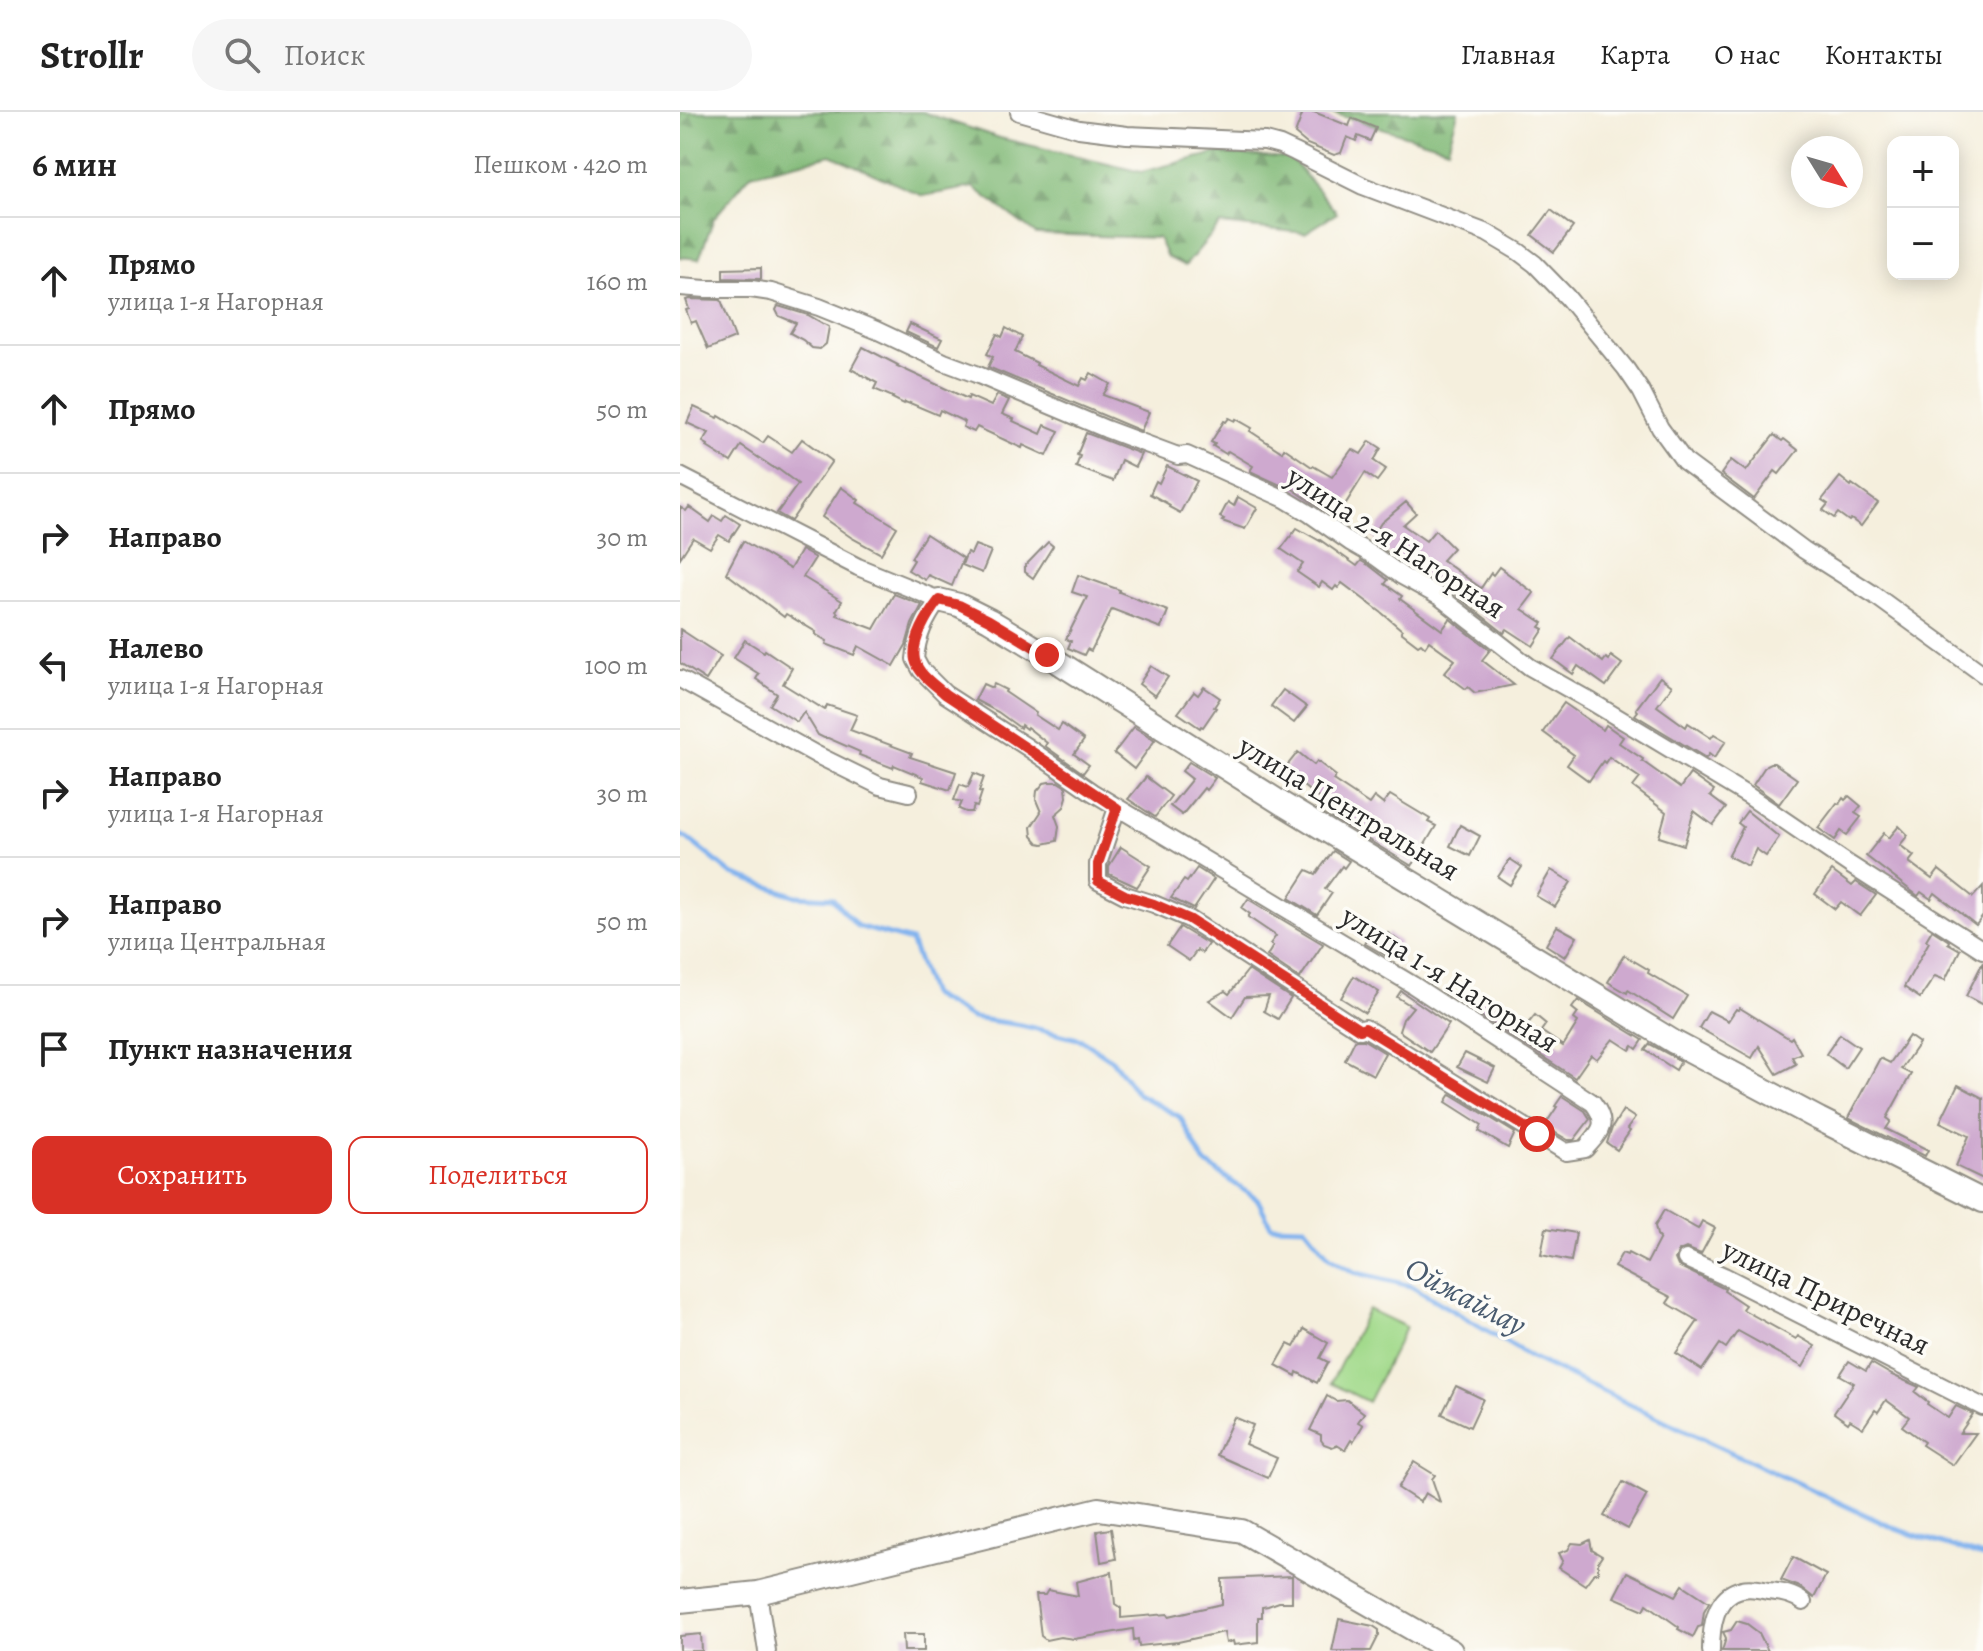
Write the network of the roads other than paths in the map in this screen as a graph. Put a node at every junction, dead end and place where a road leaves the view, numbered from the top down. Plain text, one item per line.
1 (1019, 112) edge
2 (680, 287) edge
3 (680, 476) edge
4 (939, 600) junction
5 (1983, 674) edge
6 (680, 679) edge
7 (909, 793) dead end
8 (1117, 808) junction
9 (1983, 950) edge
10 (1983, 1201) edge
11 (1686, 1259) dead end
12 (1983, 1407) edge
13 (758, 1593) junction
14 (680, 1601) edge
15 (1803, 1602) dead end
16 (1438, 1647) edge
17 (767, 1651) edge
18 (1711, 1651) edge

1 - 5 street
2 - 9 street, улица 2-я Нагорная
3 - 4 street, улица Центральная
4 - 8 street, улица 1-я Нагорная
4 - 10 street, улица Центральная
6 - 7 street
8 - 8 street, улица 1-я Нагорная
11 - 12 street, улица Приречная
13 - 14 street
13 - 16 street
13 - 17 street
15 - 18 street

